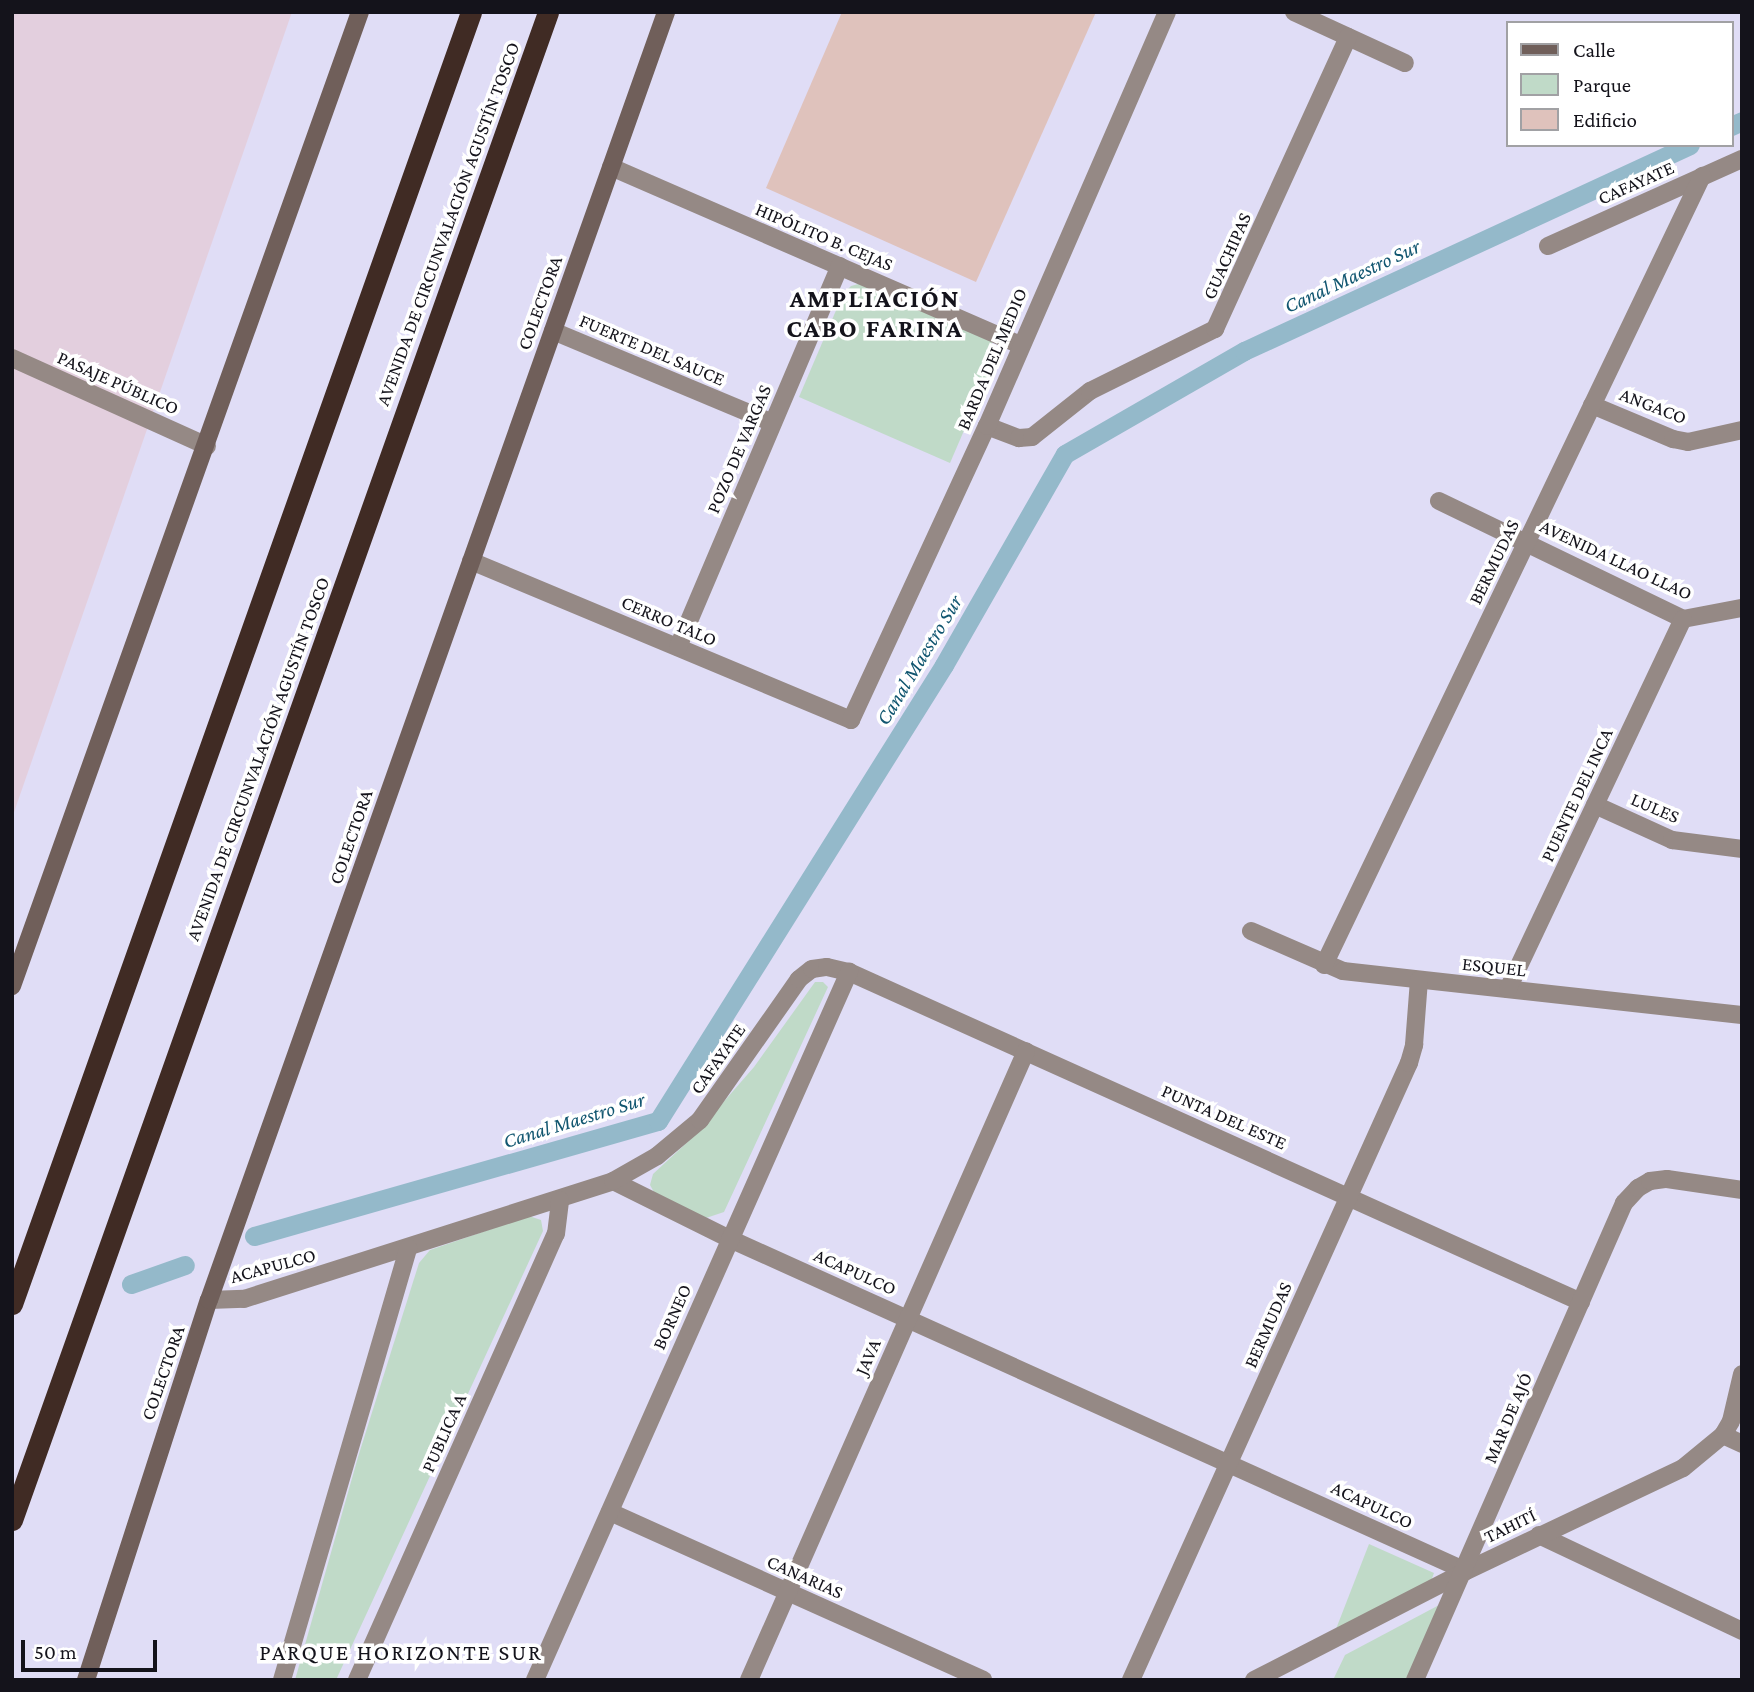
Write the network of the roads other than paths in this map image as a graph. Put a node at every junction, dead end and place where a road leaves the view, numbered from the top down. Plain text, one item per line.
1 (360, 12) edge
2 (471, 12) edge
3 (548, 12) edge
4 (666, 12) edge
5 (1167, 12) edge
6 (1306, 15) edge
7 (1348, 37) junction
8 (1405, 63) dead end
9 (1742, 159) edge
10 (611, 167) junction
11 (1702, 176) junction
12 (1548, 246) dead end
13 (840, 266) junction
14 (553, 331) junction
15 (1021, 345) junction
16 (12, 358) edge
17 (1592, 405) junction
18 (773, 423) junction
19 (987, 426) junction
20 (1742, 430) edge
21 (207, 446) junction
22 (1438, 501) dead end
23 (1527, 541) junction
24 (471, 561) junction
25 (1742, 608) edge
26 (1683, 619) junction
27 (678, 647) junction
28 (851, 720) joint
29 (1595, 805) junction
30 (1742, 849) edge
31 (1251, 932) dead end
32 (1324, 965) junction
33 (849, 972) junction
34 (1419, 980) junction
35 (12, 986) edge
36 (1508, 989) junction
37 (1742, 1014) edge
38 (1026, 1051) junction
39 (613, 1181) junction
40 (1742, 1190) edge
41 (1349, 1197) junction
42 (560, 1200) junction
43 (730, 1239) junction
44 (408, 1248) junction
45 (209, 1300) junction
46 (1581, 1302) junction
47 (12, 1304) edge
48 (908, 1319) junction
49 (1742, 1374) edge
50 (1723, 1436) junction
51 (1742, 1444) edge
52 (34, 1460) junction
53 (1229, 1463) junction
54 (610, 1512) junction
55 (12, 1520) edge
56 (1539, 1535) junction
57 (12, 1537) edge
58 (1466, 1571) junction
59 (788, 1592) junction
60 (1742, 1631) edge
61 (86, 1680) edge
62 (282, 1680) edge
63 (357, 1680) edge
64 (535, 1680) edge
65 (749, 1680) edge
66 (983, 1680) edge
67 (1131, 1680) edge
68 (1254, 1680) edge
69 (1415, 1680) edge

1 - 21 street
2 - 47 highway
3 - 52 highway, AVENIDA DE CIRCUNVALACIÓN AGUSTÍN TOSCO
4 - 10 street, COLECTORA
5 - 15 street, BARDA DEL MEDIO
6 - 7 street
7 - 8 street
7 - 19 street, GUACHIPAS
9 - 11 street, CAFAYATE
10 - 13 street, HIPÓLITO B. CEJAS
10 - 14 street, COLECTORA
11 - 12 street, CAFAYATE
11 - 17 street, BERMUDAS
13 - 15 street, HIPÓLITO B. CEJAS
13 - 18 street, POZO DE VARGAS
14 - 18 street, FUERTE DEL SAUCE
14 - 24 street, COLECTORA
15 - 19 street, BARDA DEL MEDIO
16 - 21 street, PASAJE PÚBLICO
17 - 20 street, ANGACO
17 - 23 street, BERMUDAS
18 - 27 street, POZO DE VARGAS
19 - 28 street, BARDA DEL MEDIO
21 - 35 street
22 - 23 street, AVENIDA LLAO LLAO
23 - 26 street, AVENIDA LLAO LLAO
23 - 32 street, BERMUDAS
24 - 27 street, CERRO TALO
24 - 45 street, COLECTORA
25 - 26 street, AVENIDA LLAO LLAO
26 - 29 street, PUENTE DEL INCA
27 - 28 street, CERRO TALO
29 - 30 street, LULES
29 - 36 street, PUENTE DEL INCA
31 - 32 street, ESQUEL
32 - 34 street, ESQUEL
33 - 38 street, PUNTA DEL ESTE
33 - 39 street, CAFAYATE
33 - 43 street, BORNEO
34 - 36 street, ESQUEL
34 - 41 street, BERMUDAS
36 - 37 street, ESQUEL
38 - 41 street, PUNTA DEL ESTE
38 - 48 street, JAVA
39 - 42 street, ACAPULCO
39 - 43 street, ACAPULCO
40 - 46 street, MAR DE AJÓ
41 - 46 street, PUNTA DEL ESTE
41 - 53 street, BERMUDAS
42 - 44 street, ACAPULCO
42 - 63 street, PUBLICA A
43 - 48 street, ACAPULCO
43 - 54 street, BORNEO
44 - 45 street, ACAPULCO
44 - 62 street
45 - 61 street, COLECTORA
46 - 58 street, MAR DE AJÓ
48 - 53 street, ACAPULCO
48 - 59 street, JAVA
49 - 50 street
50 - 51 street
50 - 56 street, TAHITÍ
52 - 55 highway, AVENIDA DE CIRCUNVALACIÓN AGUSTÍN TOSCO
52 - 57 highway
53 - 58 street, ACAPULCO
53 - 67 street, BERMUDAS
54 - 59 street, CANARIAS
54 - 64 street, BORNEO
56 - 58 street, TAHITÍ
56 - 60 street
58 - 68 street, TAHITÍ
58 - 69 street, MAR DE AJÓ
59 - 65 street, JAVA
59 - 66 street, CANARIAS

